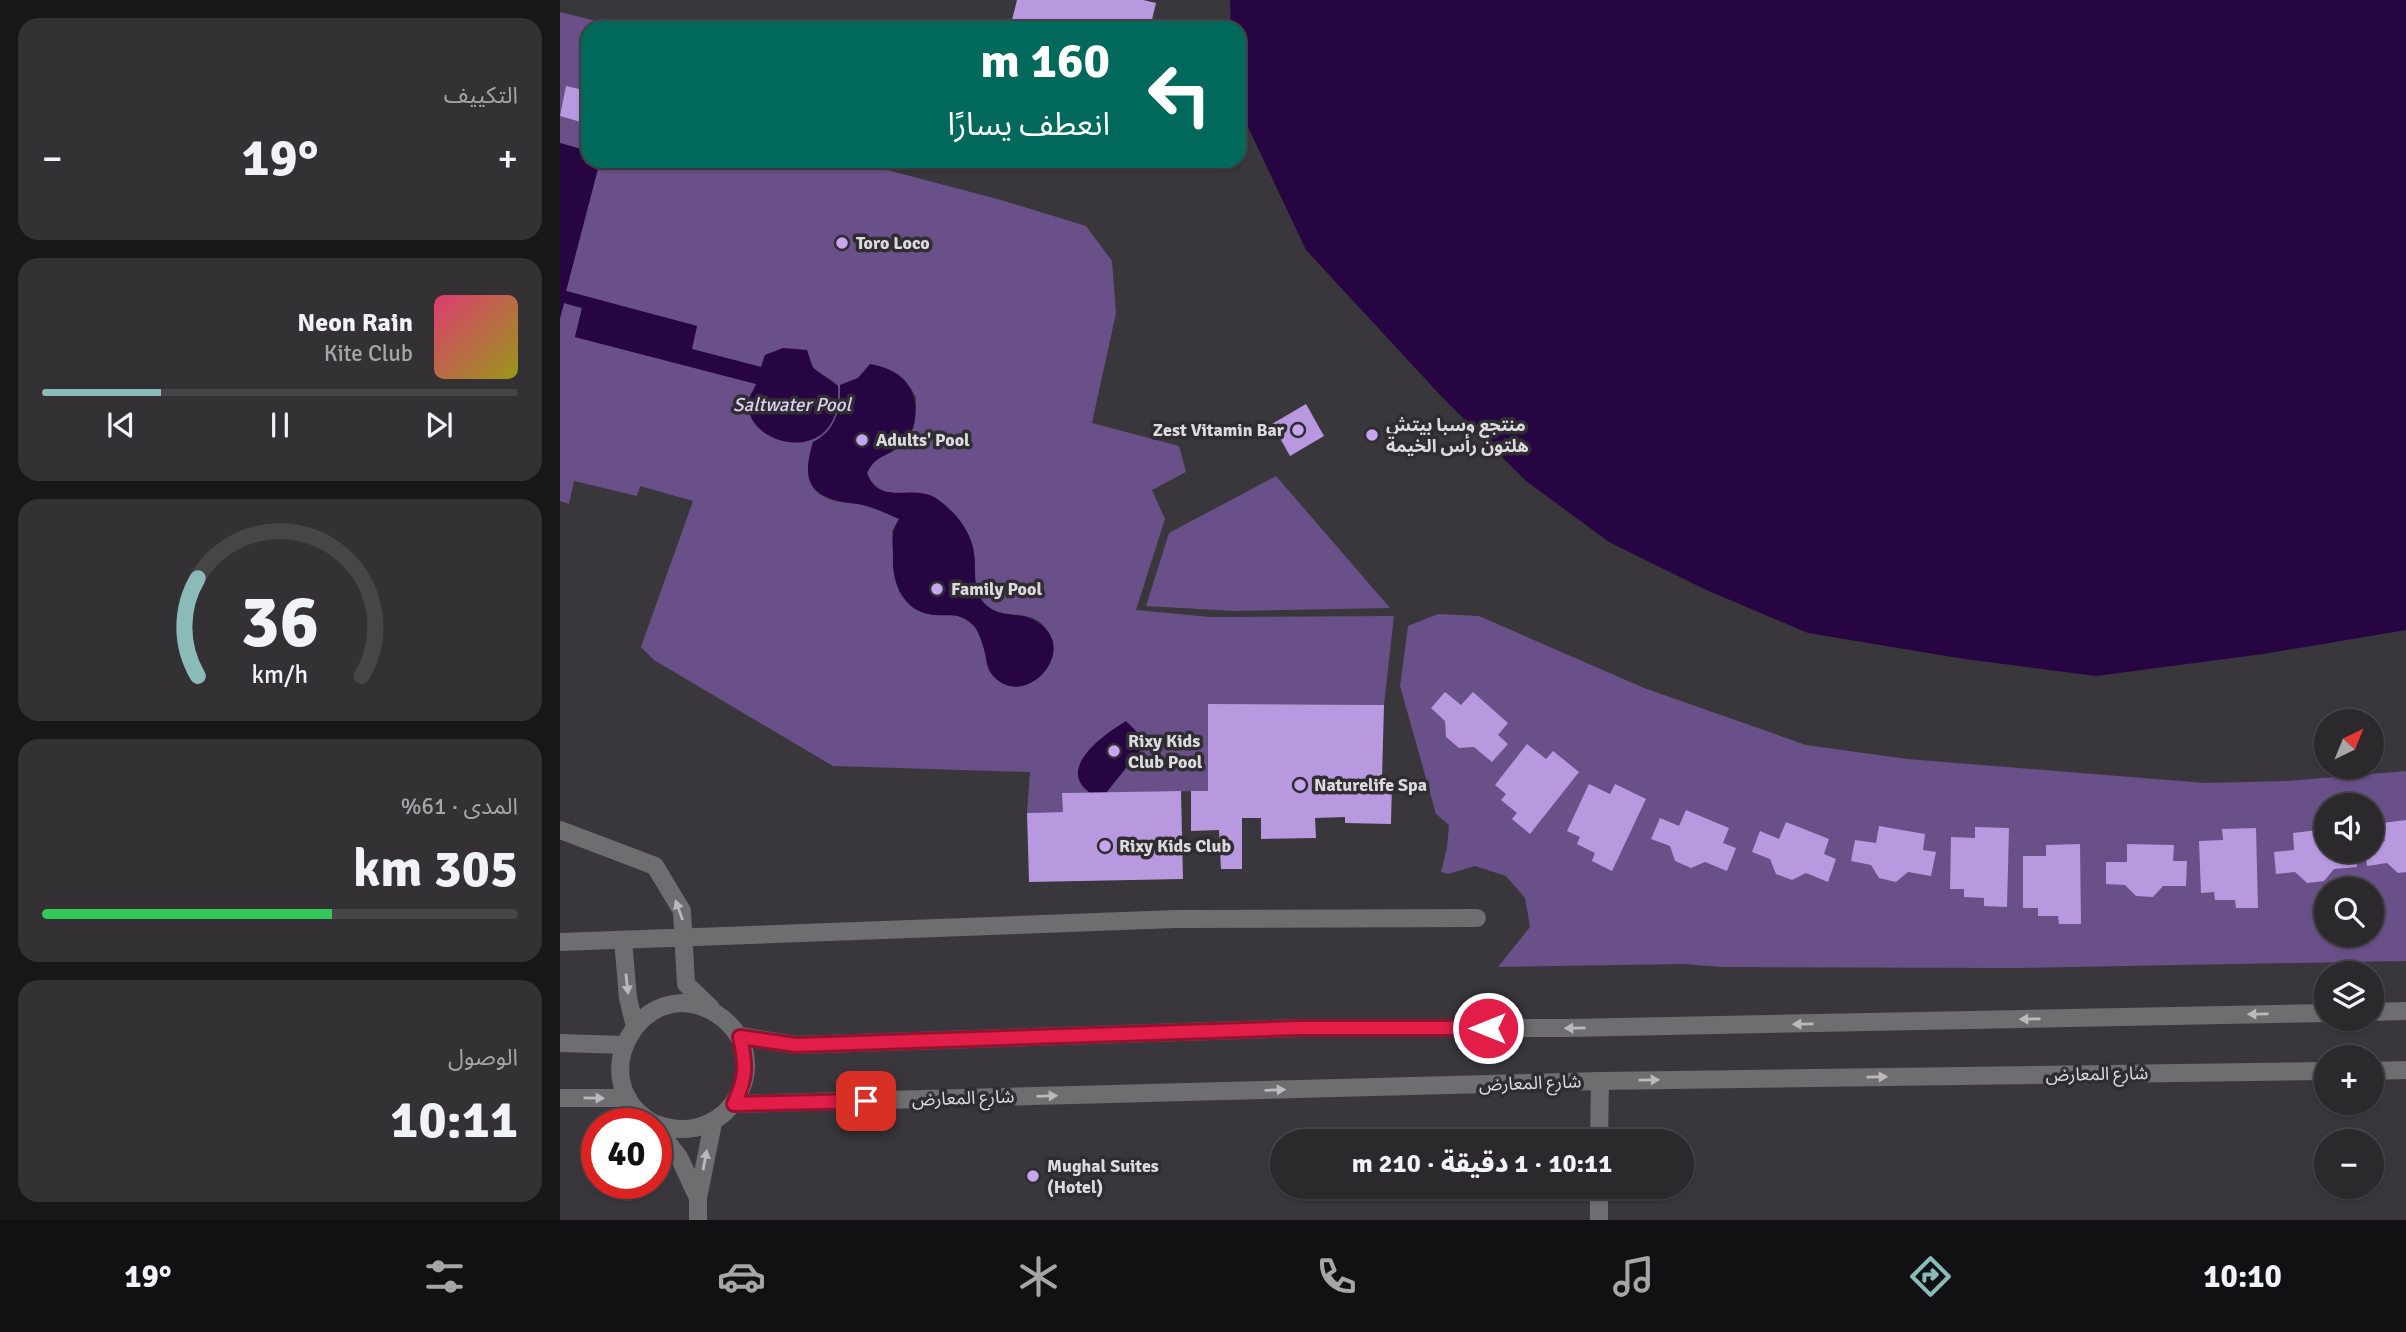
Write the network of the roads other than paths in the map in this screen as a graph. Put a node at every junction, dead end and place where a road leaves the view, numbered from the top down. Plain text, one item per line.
1 (560, 830) edge
2 (1477, 918) dead end
3 (684, 938) junction
4 (623, 940) junction
5 (560, 942) edge
6 (2406, 1011) edge
7 (2384, 1012) edge
8 (716, 1013) junction
9 (2314, 1013) edge
10 (635, 1027) junction
11 (740, 1037) junction
12 (560, 1043) edge
13 (625, 1045) junction
14 (2406, 1070) edge
15 (2314, 1071) edge
16 (2384, 1071) edge
17 (1600, 1081) junction
18 (560, 1098) edge
19 (628, 1098) junction
20 (734, 1104) junction
21 (636, 1108) edge
22 (713, 1123) junction
23 (672, 1129) edge
24 (1599, 1129) edge
25 (672, 1147) edge
26 (698, 1198) junction
27 (1599, 1199) edge
28 (698, 1220) edge
29 (1599, 1220) edge

3 -> 1 street
2 - 3 street
3 - 4 street
3 - 8 street
4 - 5 street
4 -> 10 street
6 - 7 street
8 - 10 street
8 - 11 street
9 -> 11 street
10 - 13 street
11 - 20 street
12 - 13 street
13 - 19 street
14 - 16 street
17 -> 15 street, شارع المعارض
20 -> 17 street, شارع المعارض
17 - 24 street
18 -> 19 street
19 - 21 street
20 - 22 street
22 - 23 street
26 -> 22 street
25 - 26 street
26 - 28 street
27 - 29 street

